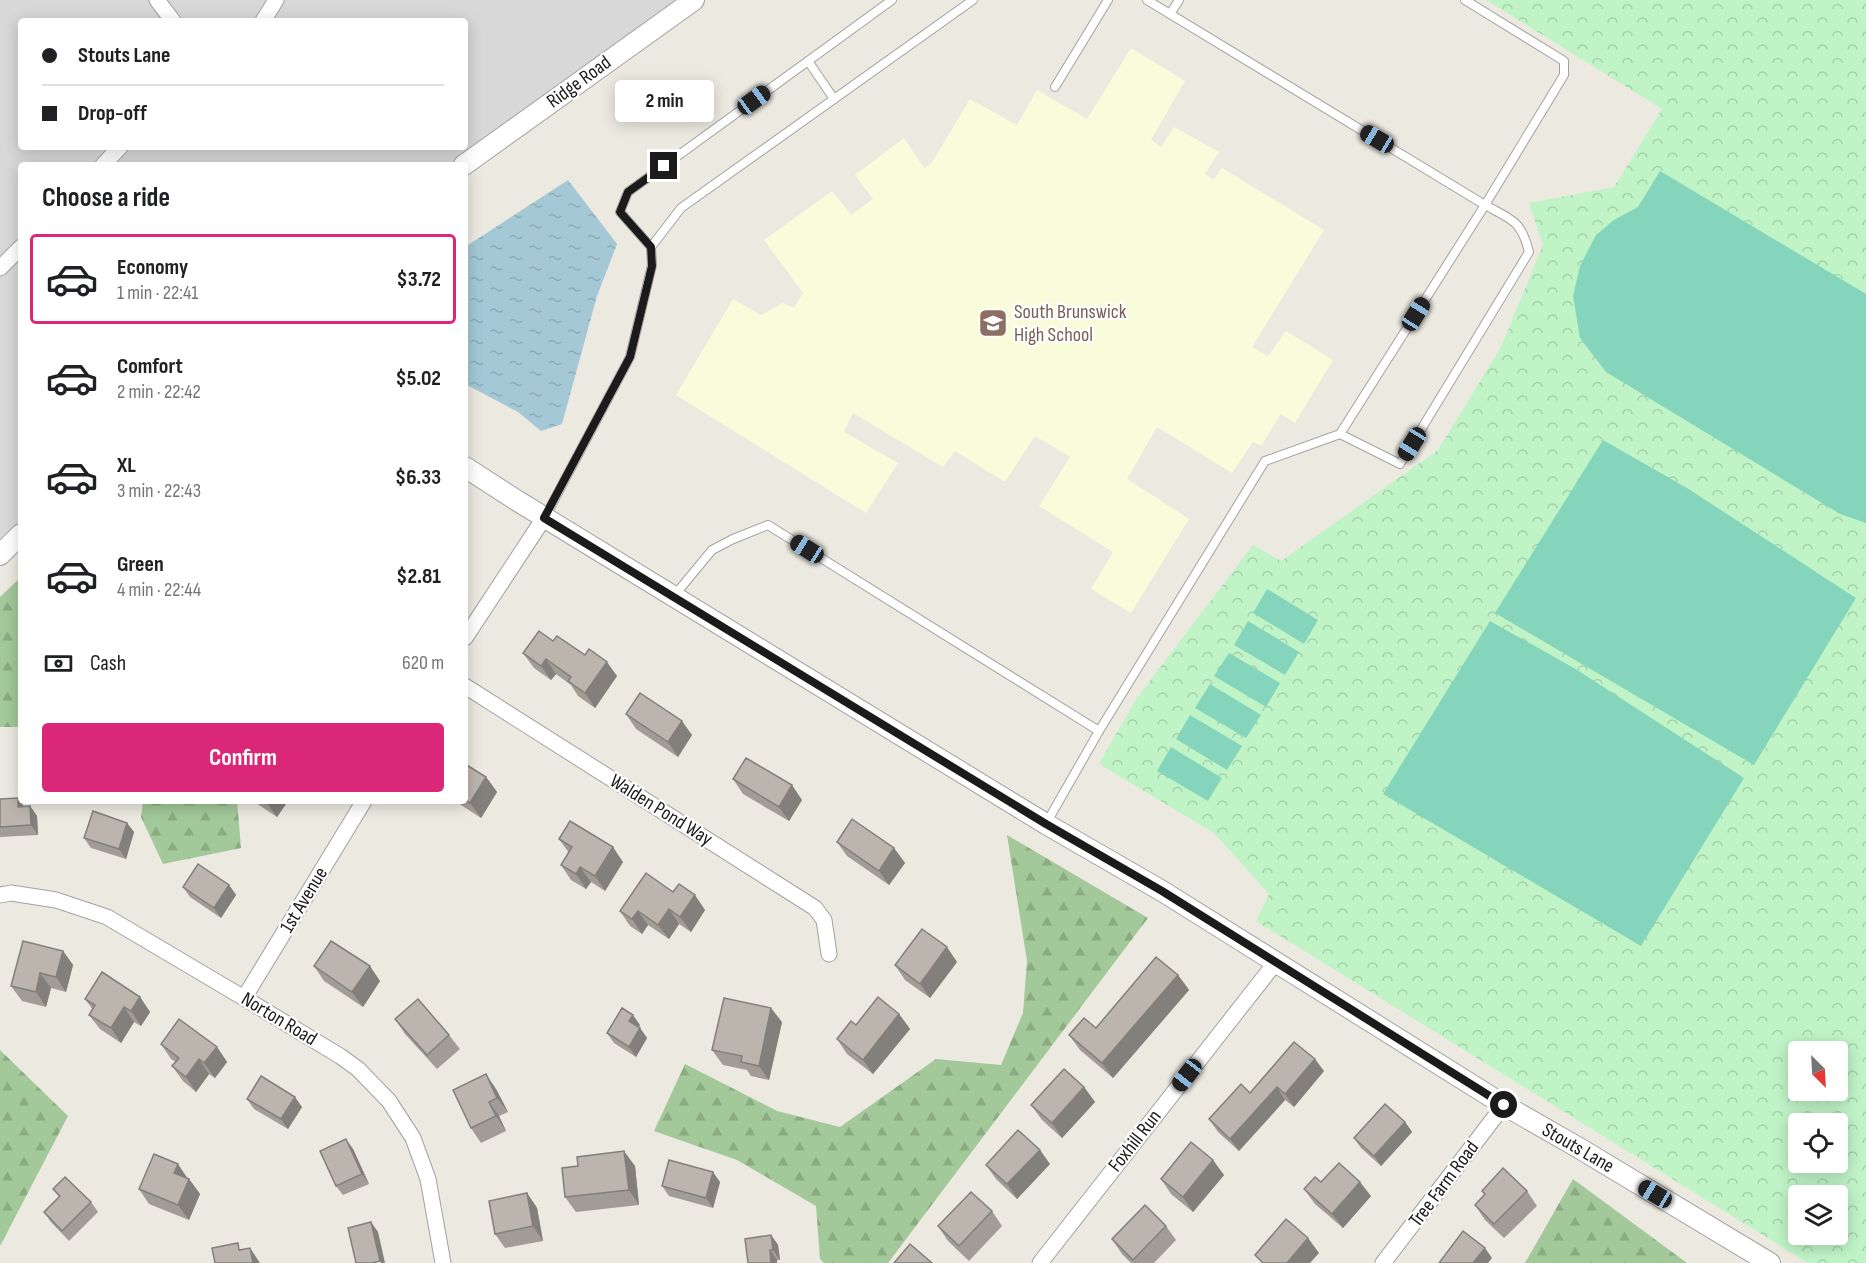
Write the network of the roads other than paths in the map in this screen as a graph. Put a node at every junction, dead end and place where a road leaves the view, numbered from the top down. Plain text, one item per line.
1 (157, 0) edge
2 (276, 0) edge
3 (694, 0) edge
4 (892, 0) edge
5 (973, 0) edge
6 (1108, 0) edge
7 (1147, 0) edge
8 (1179, 0) edge
9 (1465, 0) edge
10 (1170, 14) junction
11 (171, 18) edge
12 (265, 18) edge
13 (808, 61) junction
14 (1055, 87) dead end
15 (834, 99) junction
16 (117, 150) edge
17 (106, 162) edge
18 (468, 162) edge
19 (1485, 205) junction
20 (651, 247) junction
21 (18, 250) edge
22 (0, 268) edge
23 (1340, 434) junction
24 (468, 469) edge
25 (544, 518) junction
26 (18, 537) edge
27 (0, 555) edge
28 (674, 597) junction
29 (468, 633) edge
30 (468, 688) edge
31 (1099, 731) junction
32 (362, 804) edge
33 (1046, 824) junction
34 (0, 895) edge
35 (829, 954) dead end
36 (1275, 962) junction
37 (244, 998) junction
38 (1504, 1105) junction
39 (443, 1263) edge
40 (1040, 1263) edge
41 (1383, 1263) edge
42 (1770, 1263) edge

1 - 11 street
2 - 12 street
3 - 18 street, Ridge Road
4 - 13 lane
5 - 15 lane
6 - 14 lane
7 - 10 lane
8 - 10 lane
9 - 19 lane
10 - 19 lane
13 - 15 lane
13 - 20 lane
15 - 20 lane
16 - 17 street
19 - 23 lane
19 - 23 lane
20 - 25 lane
21 - 22 street
23 - 31 lane
24 - 25 street, Stouts Lane
25 - 28 street, Stouts Lane
25 - 29 street
26 - 27 street
28 - 31 lane
28 - 33 street, Stouts Lane
30 - 35 street, Walden Pond Way
31 - 33 lane
32 - 37 street, 1st Avenue
33 - 36 street, Stouts Lane
34 - 37 street, Norton Road
36 - 38 street, Stouts Lane
36 - 40 street, Foxhill Run
37 - 39 street, Norton Road
38 - 41 street, Tree Farm Road
38 - 42 street, Stouts Lane

